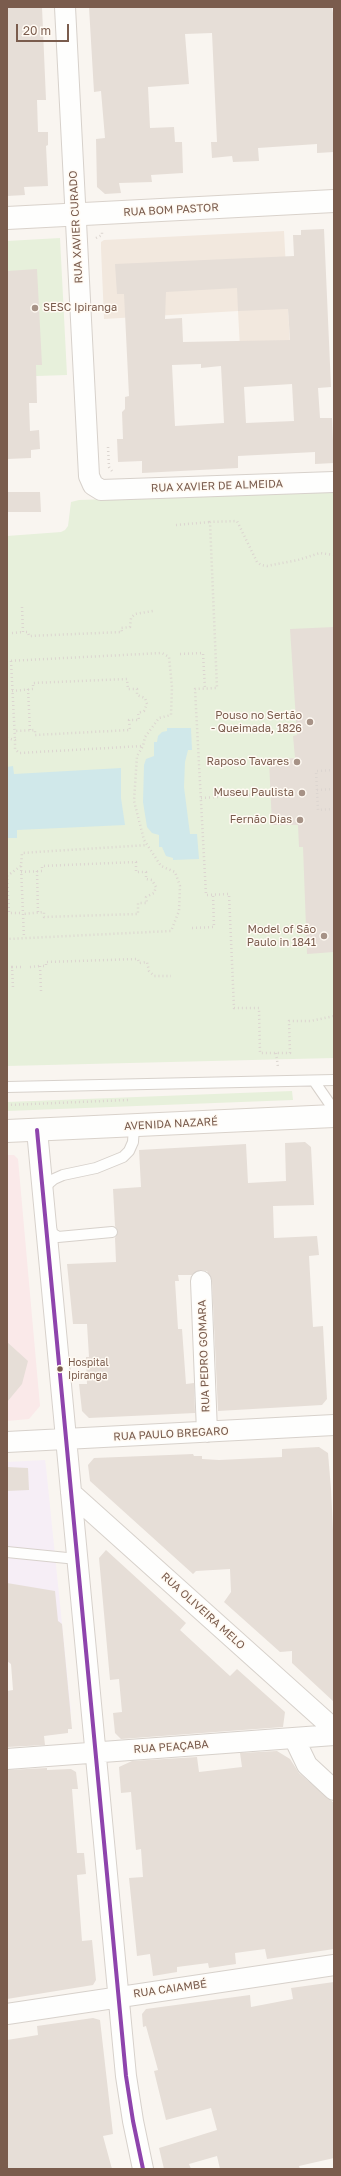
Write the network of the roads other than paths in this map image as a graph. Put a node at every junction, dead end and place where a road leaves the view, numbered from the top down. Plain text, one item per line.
1 (65, 7) edge
2 (334, 201) edge
3 (76, 215) junction
4 (7, 218) edge
5 (334, 482) edge
6 (101, 490) joint
7 (334, 1080) edge
8 (314, 1081) junction
9 (7, 1087) edge
10 (334, 1110) edge
11 (334, 1116) edge
12 (134, 1126) junction
13 (37, 1130) junction
14 (7, 1131) edge
15 (112, 1232) dead end
16 (201, 1281) dead end
17 (334, 1425) edge
18 (207, 1432) junction
19 (66, 1439) junction
20 (7, 1442) edge
21 (71, 1493) junction
22 (7, 1552) edge
23 (78, 1558) junction
24 (334, 1729) edge
25 (334, 1735) edge
26 (294, 1738) junction
27 (96, 1753) junction
28 (7, 1759) edge
29 (334, 1790) edge
30 (334, 1965) edge
31 (119, 1996) junction
32 (7, 2014) edge
33 (143, 2169) edge

1 - 3 street, RUA XAVIER CURADO
2 - 3 main road, RUA BOM PASTOR
3 - 4 main road, RUA BOM PASTOR
3 - 6 street, RUA XAVIER CURADO
5 - 6 street, RUA XAVIER DE ALMEIDA
7 - 8 lane
8 - 9 lane
8 - 10 lane
11 - 12 main road, AVENIDA NAZARÉ
12 - 13 main road, AVENIDA NAZARÉ
12 - 15 lane
13 - 14 main road, AVENIDA NAZARÉ
13 - 19 street
16 - 18 street, RUA PEDRO GOMARA
17 - 18 street, RUA PAULO BREGARO
18 - 19 street, RUA PAULO BREGARO
19 - 20 street, RUA PAULO BREGARO
19 - 21 street
21 - 23 street
21 - 24 street, RUA OLIVEIRA MELO
22 - 23 lane
23 - 27 street
25 - 26 street, RUA PEAÇABA
26 - 27 street, RUA PEAÇABA
26 - 29 street
27 - 28 street, RUA PEAÇABA
27 - 31 street
30 - 31 street, RUA CAIAMBÉ
31 - 32 street, RUA CAIAMBÉ
31 - 33 street

